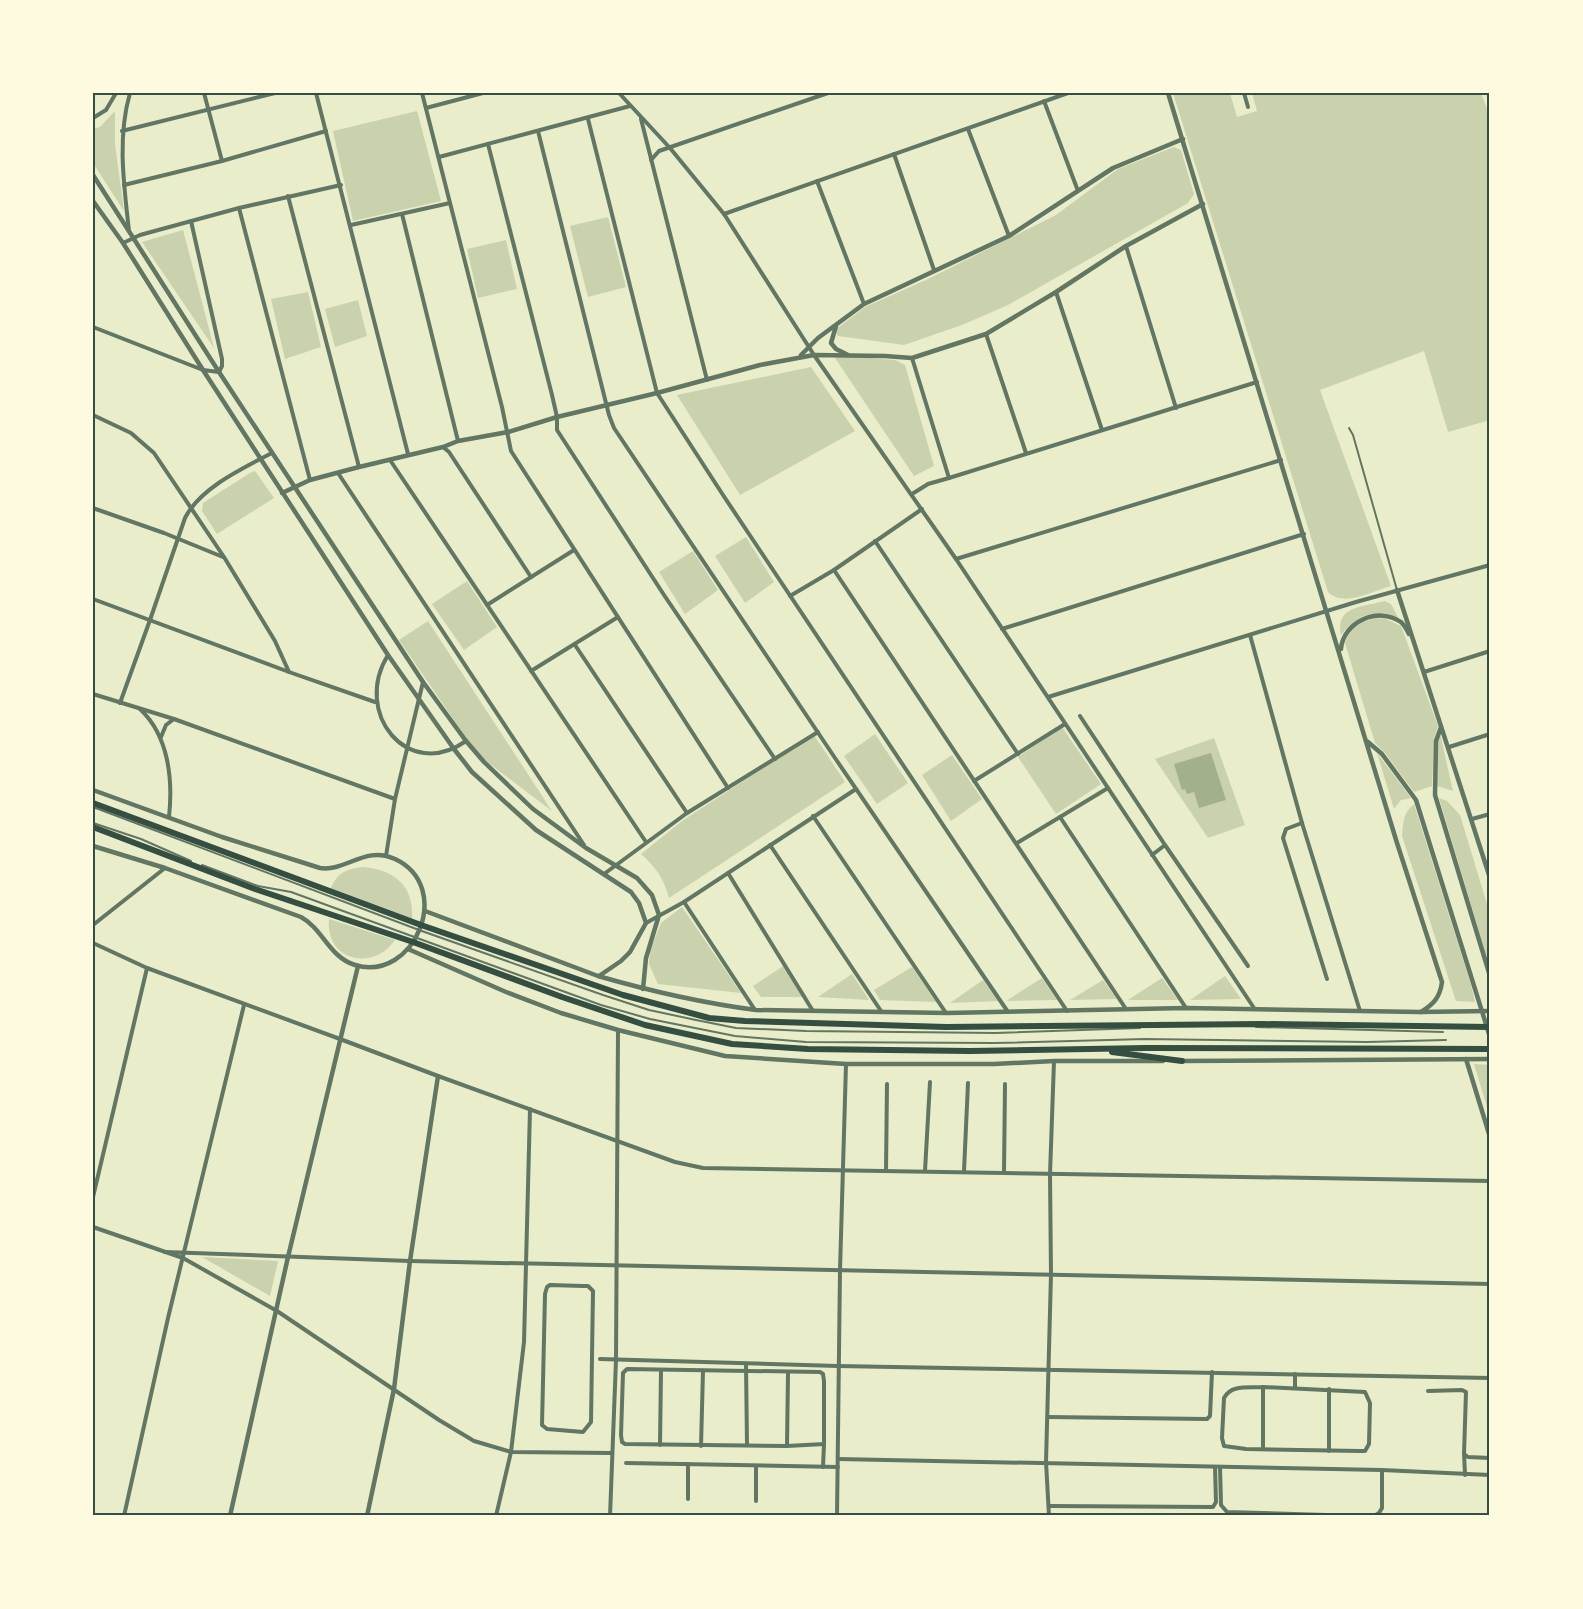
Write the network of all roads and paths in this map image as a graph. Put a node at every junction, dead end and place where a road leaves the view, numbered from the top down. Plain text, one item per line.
1 (116, 93) edge
2 (130, 93) edge
3 (204, 93) edge
4 (275, 93) edge
5 (316, 93) edge
6 (422, 93) edge
7 (483, 93) edge
8 (619, 93) edge
9 (828, 93) edge
10 (1068, 93) edge
11 (1168, 93) edge
12 (1244, 93) edge
13 (1044, 101) junction
14 (630, 106) junction
15 (1248, 106) dead end
16 (426, 108) junction
17 (209, 110) junction
18 (93, 118) edge
19 (588, 118) junction
20 (641, 118) junction
21 (968, 129) junction
22 (122, 131) junction
23 (326, 131) junction
24 (538, 131) junction
25 (1183, 139) junction
26 (488, 144) junction
27 (670, 148) junction
28 (894, 154) junction
29 (439, 157) junction
30 (651, 160) junction
31 (222, 161) junction
32 (93, 175) edge
33 (817, 181) junction
34 (341, 184) junction
35 (124, 185) junction
36 (1078, 191) junction
37 (288, 196) junction
38 (93, 201) edge
39 (450, 203) junction
40 (1203, 204) junction
41 (239, 208) junction
42 (402, 214) junction
43 (724, 214) junction
44 (191, 221) junction
45 (351, 225) junction
46 (129, 231) junction
47 (1009, 236) junction
48 (134, 238) junction
49 (123, 243) junction
50 (1126, 246) junction
51 (934, 270) junction
52 (1056, 292) junction
53 (864, 304) junction
54 (836, 326) junction
55 (93, 327) edge
56 (986, 334) junction
57 (809, 346) junction
58 (814, 355) junction
59 (800, 356) junction
60 (851, 356) junction
61 (912, 358) junction
62 (203, 370) junction
63 (219, 372) junction
64 (707, 380) junction
65 (1257, 382) junction
66 (657, 393) junction
67 (608, 405) junction
68 (1176, 408) junction
69 (93, 415) edge
70 (557, 417) junction
71 (1349, 428) dead end
72 (1102, 430) junction
73 (508, 432) junction
74 (458, 441) junction
75 (443, 447) junction
76 (273, 452) junction
77 (1026, 453) junction
78 (408, 454) junction
79 (260, 459) junction
80 (390, 460) junction
81 (1281, 460) junction
82 (359, 467) junction
83 (338, 473) junction
84 (948, 478) junction
85 (310, 480) junction
86 (296, 486) junction
87 (282, 492) junction
88 (912, 494) junction
89 (191, 506) junction
90 (93, 507) edge
91 (922, 509) junction
92 (1304, 534) junction
93 (178, 539) junction
94 (875, 541) junction
95 (574, 550) junction
96 (224, 557) junction
97 (956, 559) junction
98 (1490, 565) edge
99 (834, 570) junction
100 (531, 577) junction
101 (1397, 590) junction
102 (790, 596) junction
103 (93, 599) edge
104 (487, 605) junction
105 (1328, 611) junction
106 (618, 617) junction
107 (150, 620) junction
108 (1002, 629) junction
109 (1250, 635) junction
110 (1415, 644) junction
111 (575, 645) junction
112 (1490, 651) edge
113 (388, 655) junction
114 (1342, 659) junction
115 (289, 672) junction
116 (531, 672) junction
117 (1424, 672) junction
118 (423, 682) junction
119 (93, 694) edge
120 (1048, 697) junction
121 (419, 701) junction
122 (375, 702) junction
123 (120, 703) junction
124 (139, 708) junction
125 (1080, 716) dead end
126 (174, 719) junction
127 (1065, 724) junction
128 (1441, 726) junction
129 (818, 732) junction
130 (1490, 734) edge
131 (161, 737) junction
132 (466, 741) junction
133 (1368, 742) junction
134 (407, 746) junction
135 (1449, 747) junction
136 (454, 749) junction
137 (1018, 754) junction
138 (775, 759) junction
139 (974, 781) junction
140 (728, 788) junction
141 (1108, 788) junction
142 (856, 789) junction
143 (93, 790) edge
144 (395, 799) junction
145 (93, 805) edge
146 (687, 813) junction
147 (1490, 814) edge
148 (813, 816) junction
149 (169, 817) junction
150 (1060, 817) junction
151 (1473, 819) junction
152 (1302, 823) junction
153 (93, 825) edge
154 (646, 842) junction
155 (1017, 843) junction
156 (770, 845) junction
157 (1165, 845) junction
158 (93, 846) edge
159 (586, 848) junction
160 (1152, 855) junction
161 (386, 856) junction
162 (616, 865) junction
163 (165, 868) junction
164 (728, 873) junction
165 (604, 874) junction
166 (1490, 878) edge
167 (684, 902) junction
168 (425, 911) junction
169 (659, 915) junction
170 (646, 923) junction
171 (93, 925) edge
172 (420, 928) junction
173 (414, 940) junction
174 (93, 943) edge
175 (408, 950) junction
176 (358, 966) junction
177 (1248, 966) dead end
178 (147, 968) junction
179 (598, 976) junction
180 (1490, 976) edge
181 (1327, 979) dead end
182 (643, 989) junction
183 (244, 1005) junction
184 (1186, 1008) junction
185 (1254, 1008) junction
186 (756, 1010) junction
187 (1127, 1010) junction
188 (881, 1011) junction
189 (1068, 1011) junction
190 (1360, 1011) junction
191 (1490, 1011) edge
192 (814, 1012) junction
193 (1008, 1012) junction
194 (1419, 1012) junction
195 (946, 1013) junction
196 (1490, 1027) edge
197 (618, 1030) junction
198 (1443, 1032) dead end
199 (1490, 1037) edge
200 (340, 1039) junction
201 (1446, 1040) dead end
202 (1087, 1048) junction
203 (1490, 1049) edge
204 (1466, 1059) junction
205 (1490, 1059) edge
206 (1054, 1061) junction
207 (1182, 1061) junction
208 (846, 1064) junction
209 (438, 1076) junction
210 (930, 1082) dead end
211 (968, 1083) dead end
212 (887, 1084) dead end
213 (1005, 1084) dead end
214 (530, 1109) junction
215 (1490, 1137) edge
216 (616, 1140) junction
217 (844, 1170) junction
218 (886, 1170) junction
219 (925, 1171) junction
220 (964, 1171) junction
221 (1004, 1172) junction
222 (1050, 1174) junction
223 (1490, 1181) edge
224 (93, 1197) edge
225 (93, 1227) edge
226 (165, 1252) junction
227 (184, 1252) junction
228 (288, 1257) junction
229 (183, 1258) junction
230 (410, 1261) junction
231 (526, 1263) junction
232 (616, 1265) junction
233 (840, 1270) junction
234 (1051, 1274) junction
235 (1490, 1284) edge
236 (277, 1311) junction
237 (595, 1359) junction
238 (616, 1360) junction
239 (746, 1364) junction
240 (838, 1366) junction
241 (1048, 1369) junction
242 (661, 1370) junction
243 (703, 1371) junction
244 (746, 1371) junction
245 (1212, 1372) junction
246 (788, 1373) junction
247 (1295, 1374) junction
248 (1490, 1378) edge
249 (1263, 1388) junction
250 (1295, 1388) junction
251 (394, 1389) junction
252 (1329, 1389) junction
253 (1428, 1390) dead end
254 (1048, 1416) junction
255 (824, 1444) junction
256 (660, 1445) junction
257 (747, 1445) junction
258 (701, 1446) junction
259 (787, 1446) junction
260 (1263, 1449) junction
261 (1329, 1451) junction
262 (511, 1452) junction
263 (1464, 1452) junction
264 (611, 1453) junction
265 (1490, 1458) edge
266 (838, 1459) junction
267 (1046, 1462) junction
268 (626, 1463) dead end
269 (688, 1464) junction
270 (756, 1466) junction
271 (823, 1467) junction
272 (838, 1467) junction
273 (1215, 1467) junction
274 (1221, 1467) junction
275 (1382, 1470) junction
276 (1465, 1475) junction
277 (1490, 1476) edge
278 (688, 1499) dead end
279 (756, 1501) dead end
280 (1049, 1506) junction
281 (124, 1516) edge
282 (230, 1516) edge
283 (367, 1516) edge
284 (496, 1516) edge
285 (610, 1516) edge
286 (837, 1516) edge
287 (1048, 1516) edge
288 (1358, 1516) edge
289 (1374, 1516) edge

1 - 18 street
2 - 22 street
3 - 17 street
4 - 17 street
5 - 23 street
6 - 16 street
7 - 16 street
8 - 14 street
9 - 27 street
10 - 13 street
11 - 25 street
12 - 15 street
13 - 21 street
13 - 36 street
14 - 19 street
14 - 20 street
16 - 29 street
17 - 22 street
17 - 31 street
19 - 24 street
19 - 66 street
20 - 27 street
20 - 30 street
21 - 28 street
21 - 47 street
22 - 35 street
23 - 31 street
23 - 34 street
24 - 26 street
24 - 67 street
25 - 36 street
25 - 40 street
26 - 29 street
26 - 70 street
27 - 30 street
27 - 43 street
28 - 33 street
28 - 51 street
29 - 39 street
30 - 64 street
31 - 35 street
32 - 46 street
33 - 43 street
33 - 53 street
34 - 37 street
34 - 45 street
35 - 46 street
36 - 47 street
37 - 41 street
37 - 82 street
38 - 49 street
39 - 42 street
39 - 73 street
40 - 50 street
40 - 65 street
41 - 44 street
41 - 85 street
42 - 45 street
42 - 74 street
43 - 57 street
44 - 48 street
44 - 63 street
45 - 78 street
46 - 48 street
47 - 51 street
48 - 49 street
48 - 63 street
49 - 62 street
50 - 52 street
50 - 68 street
51 - 53 street
52 - 56 street
52 - 72 street
53 - 54 street
54 - 57 street
54 - 60 street
55 - 62 street
56 - 61 street
56 - 77 street
57 - 58 street
57 - 59 street
58 - 59 street
58 - 60 street
58 - 88 street
59 - 64 street
60 - 61 street
61 - 84 street
62 - 63 street
62 - 79 street
63 - 76 street
64 - 66 street
65 - 68 street
65 - 81 street
66 - 67 street
66 - 102 street
67 - 70 street
67 - 129 street
68 - 72 street
69 - 89 street
70 - 73 street
70 - 138 street
71 - 101 lane
72 - 77 street
73 - 74 street
73 - 95 street
74 - 75 street
75 - 78 street
75 - 100 street
76 - 79 street
76 - 86 street
77 - 84 street
78 - 80 street
79 - 87 street
79 - 89 street
80 - 82 street
80 - 104 street
81 - 92 street
81 - 97 street
82 - 83 street
83 - 85 street
83 - 159 street
84 - 88 street
85 - 86 street
86 - 87 street
86 - 118 street
87 - 113 street
88 - 91 street
89 - 93 street
89 - 96 street
90 - 93 street
91 - 94 street
91 - 97 street
92 - 105 street
92 - 108 street
93 - 96 street
93 - 107 street
94 - 99 street
94 - 137 street
95 - 100 street
95 - 106 street
96 - 115 street
97 - 108 street
98 - 101 street
99 - 102 street
99 - 139 street
100 - 104 street
101 - 105 street
101 - 110 street
102 - 189 street
103 - 107 street
104 - 116 street
105 - 109 street
105 - 114 street
106 - 111 street
106 - 140 street
107 - 115 street
107 - 123 street
108 - 120 street
109 - 120 street
109 - 152 street
110 - 114 street
110 - 117 street
111 - 116 street
111 - 146 street
112 - 117 street
113 - 121 street
113 - 122 street
114 - 133 street
115 - 122 street
116 - 154 street
117 - 128 street
118 - 121 street
118 - 132 street
119 - 123 street
120 - 127 street
121 - 134 street
121 - 136 street
122 - 134 street
123 - 124 street
124 - 126 street
124 - 131 street
125 - 157 street
126 - 131 street
126 - 144 street
127 - 137 street
127 - 141 street
128 - 135 street
128 - 180 street
129 - 138 street
129 - 142 street
130 - 135 street
131 - 149 street
132 - 136 street
132 - 159 street
133 - 194 street
133 - 199 street
134 - 136 street
134 - 144 street
135 - 151 street
136 - 165 street
137 - 139 street
138 - 140 street
139 - 155 street
140 - 146 street
141 - 150 street
141 - 160 street
142 - 148 street
142 - 193 street
143 - 149 street
144 - 161 street
145 - 172 main road
146 - 154 street
147 - 151 street
148 - 156 street
148 - 195 street
149 - 161 street
150 - 155 street
150 - 184 street
151 - 166 street
152 - 181 street
152 - 190 street
153 - 173 main road
154 - 162 street
155 - 187 street
156 - 164 street
156 - 188 street
157 - 160 street
157 - 177 street
158 - 163 street
159 - 162 street
160 - 185 street
161 - 168 street
162 - 165 street
162 - 169 street
163 - 171 street
163 - 176 street
164 - 167 street
164 - 192 street
165 - 170 street
167 - 169 street
167 - 186 street
168 - 172 street
168 - 179 street
169 - 170 street
169 - 182 street
170 - 179 street
172 - 173 street
172 - 196 main road
172 - 198 lane
173 - 175 street
173 - 201 lane
173 - 202 main road
174 - 178 street
175 - 176 street
175 - 197 street
176 - 200 street
178 - 183 street
178 - 224 street
179 - 182 street
182 - 186 street
183 - 200 street
183 - 227 street
184 - 185 street
184 - 187 street
185 - 190 street
186 - 192 street
187 - 189 street
188 - 192 street
188 - 195 street
189 - 193 street
190 - 194 street
191 - 194 street
193 - 195 street
197 - 208 street
197 - 216 street
200 - 209 street
200 - 228 street
202 - 203 main road
202 - 207 main road
204 - 205 street
204 - 207 street
204 - 215 street
206 - 207 street
206 - 208 street
206 - 222 street
208 - 217 street
209 - 214 street
209 - 230 street
210 - 219 street
211 - 220 street
212 - 218 street
213 - 221 street
214 - 216 street
214 - 231 street
216 - 217 street
216 - 232 street
217 - 218 street
217 - 233 street
218 - 219 street
219 - 220 street
220 - 221 street
221 - 222 street
222 - 223 street
222 - 234 street
225 - 226 street
226 - 227 street
226 - 229 street
227 - 228 street
227 - 229 street
228 - 230 street
228 - 236 street
229 - 236 street
229 - 281 street
230 - 231 street
230 - 251 street
231 - 232 street
231 - 262 street
232 - 233 street
232 - 238 street
233 - 234 street
233 - 240 street
234 - 235 street
234 - 241 street
236 - 251 street
236 - 282 street
237 - 237 street
237 - 238 street
238 - 239 street
238 - 264 street
239 - 240 street
239 - 244 street
240 - 241 street
240 - 266 street
241 - 245 street
241 - 254 street
242 - 243 street
242 - 256 street
242 - 256 street
243 - 244 street
243 - 258 street
244 - 246 street
244 - 257 street
245 - 247 street
245 - 254 street
246 - 255 street
246 - 259 street
247 - 248 street
247 - 250 street
249 - 250 street
249 - 260 street
249 - 260 street
250 - 252 street
251 - 262 street
251 - 283 street
252 - 261 street
252 - 261 street
253 - 263 street
254 - 267 street
255 - 259 street
255 - 271 street
256 - 258 street
257 - 258 street
257 - 259 street
260 - 261 street
262 - 264 street
262 - 284 street
263 - 265 street
263 - 276 street
264 - 285 street
266 - 267 street
266 - 272 street
267 - 273 street
267 - 280 street
268 - 269 street
269 - 270 street
269 - 278 street
270 - 271 street
270 - 279 street
271 - 272 street
272 - 286 street
273 - 274 street
273 - 280 street
274 - 275 street
274 - 288 street
275 - 276 street
275 - 289 street
276 - 277 street
280 - 287 street

